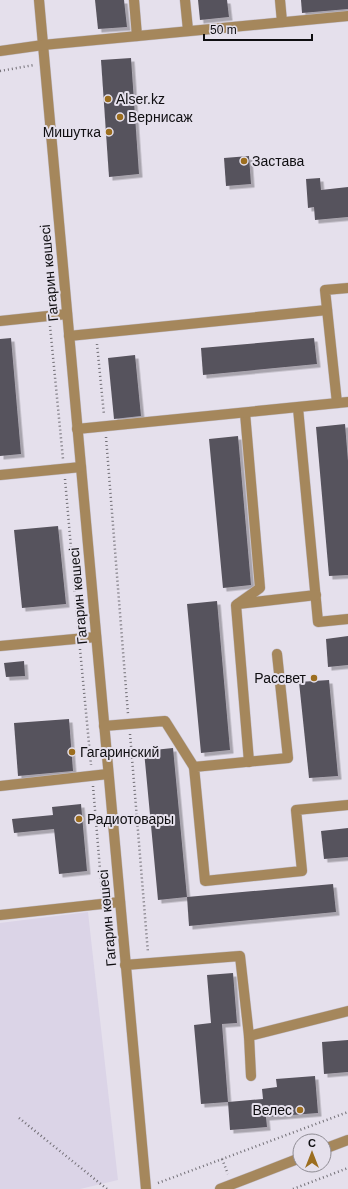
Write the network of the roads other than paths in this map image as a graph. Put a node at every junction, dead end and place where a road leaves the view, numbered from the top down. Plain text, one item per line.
1 (39, 0) edge
2 (134, 0) edge
3 (185, 0) edge
4 (280, 0) edge
5 (348, 16) edge
6 (282, 22) junction
7 (188, 30) junction
8 (137, 36) junction
9 (43, 44) junction
10 (0, 51) edge
11 (348, 288) edge
12 (327, 310) junction
13 (67, 314) junction
14 (0, 320) edge
15 (69, 336) junction
16 (348, 402) edge
17 (337, 403) junction
18 (298, 408) junction
19 (245, 414) junction
20 (77, 429) junction
21 (81, 467) junction
22 (0, 475) edge
23 (316, 595) junction
24 (236, 604) junction
25 (348, 619) edge
26 (96, 637) junction
27 (0, 646) edge
28 (277, 654) dead end
29 (104, 726) junction
30 (249, 762) junction
31 (194, 767) junction
32 (108, 774) junction
33 (0, 786) edge
34 (348, 805) edge
35 (120, 902) junction
36 (0, 915) edge
37 (125, 965) junction
38 (348, 1011) edge
39 (249, 1036) junction
40 (251, 1076) dead end
41 (348, 1140) edge
42 (332, 1146) edge
43 (292, 1161) edge
44 (146, 1189) edge
45 (220, 1189) edge

1 - 9 street, Гагарин көшесі
2 - 8 street
3 - 7 street
4 - 6 street
5 - 6 street
6 - 7 street
7 - 8 street
8 - 9 street
9 - 10 street
9 - 13 street, Гагарин көшесі
11 - 12 street
12 - 15 street
12 - 17 street
13 - 14 street
13 - 15 street, Гагарин көшесі
15 - 20 street, Гагарин көшесі
16 - 17 street
17 - 18 street
18 - 19 street
18 - 23 street
19 - 20 street
19 - 24 street
20 - 21 street, Гагарин көшесі
21 - 22 street
21 - 26 street, Гагарин көшесі
23 - 24 street
23 - 25 street
24 - 30 street
26 - 27 street
26 - 29 street, Гагарин көшесі
28 - 30 street
29 - 31 street
29 - 32 street, Гагарин көшесі
30 - 31 street
31 - 34 street
32 - 33 street
32 - 35 street, Гагарин көшесі
35 - 36 street
35 - 37 street, Гагарин көшесі
37 - 39 street
37 - 44 street, Гагарин көшесі
38 - 39 street
39 - 40 street
41 - 42 street
43 - 45 street

